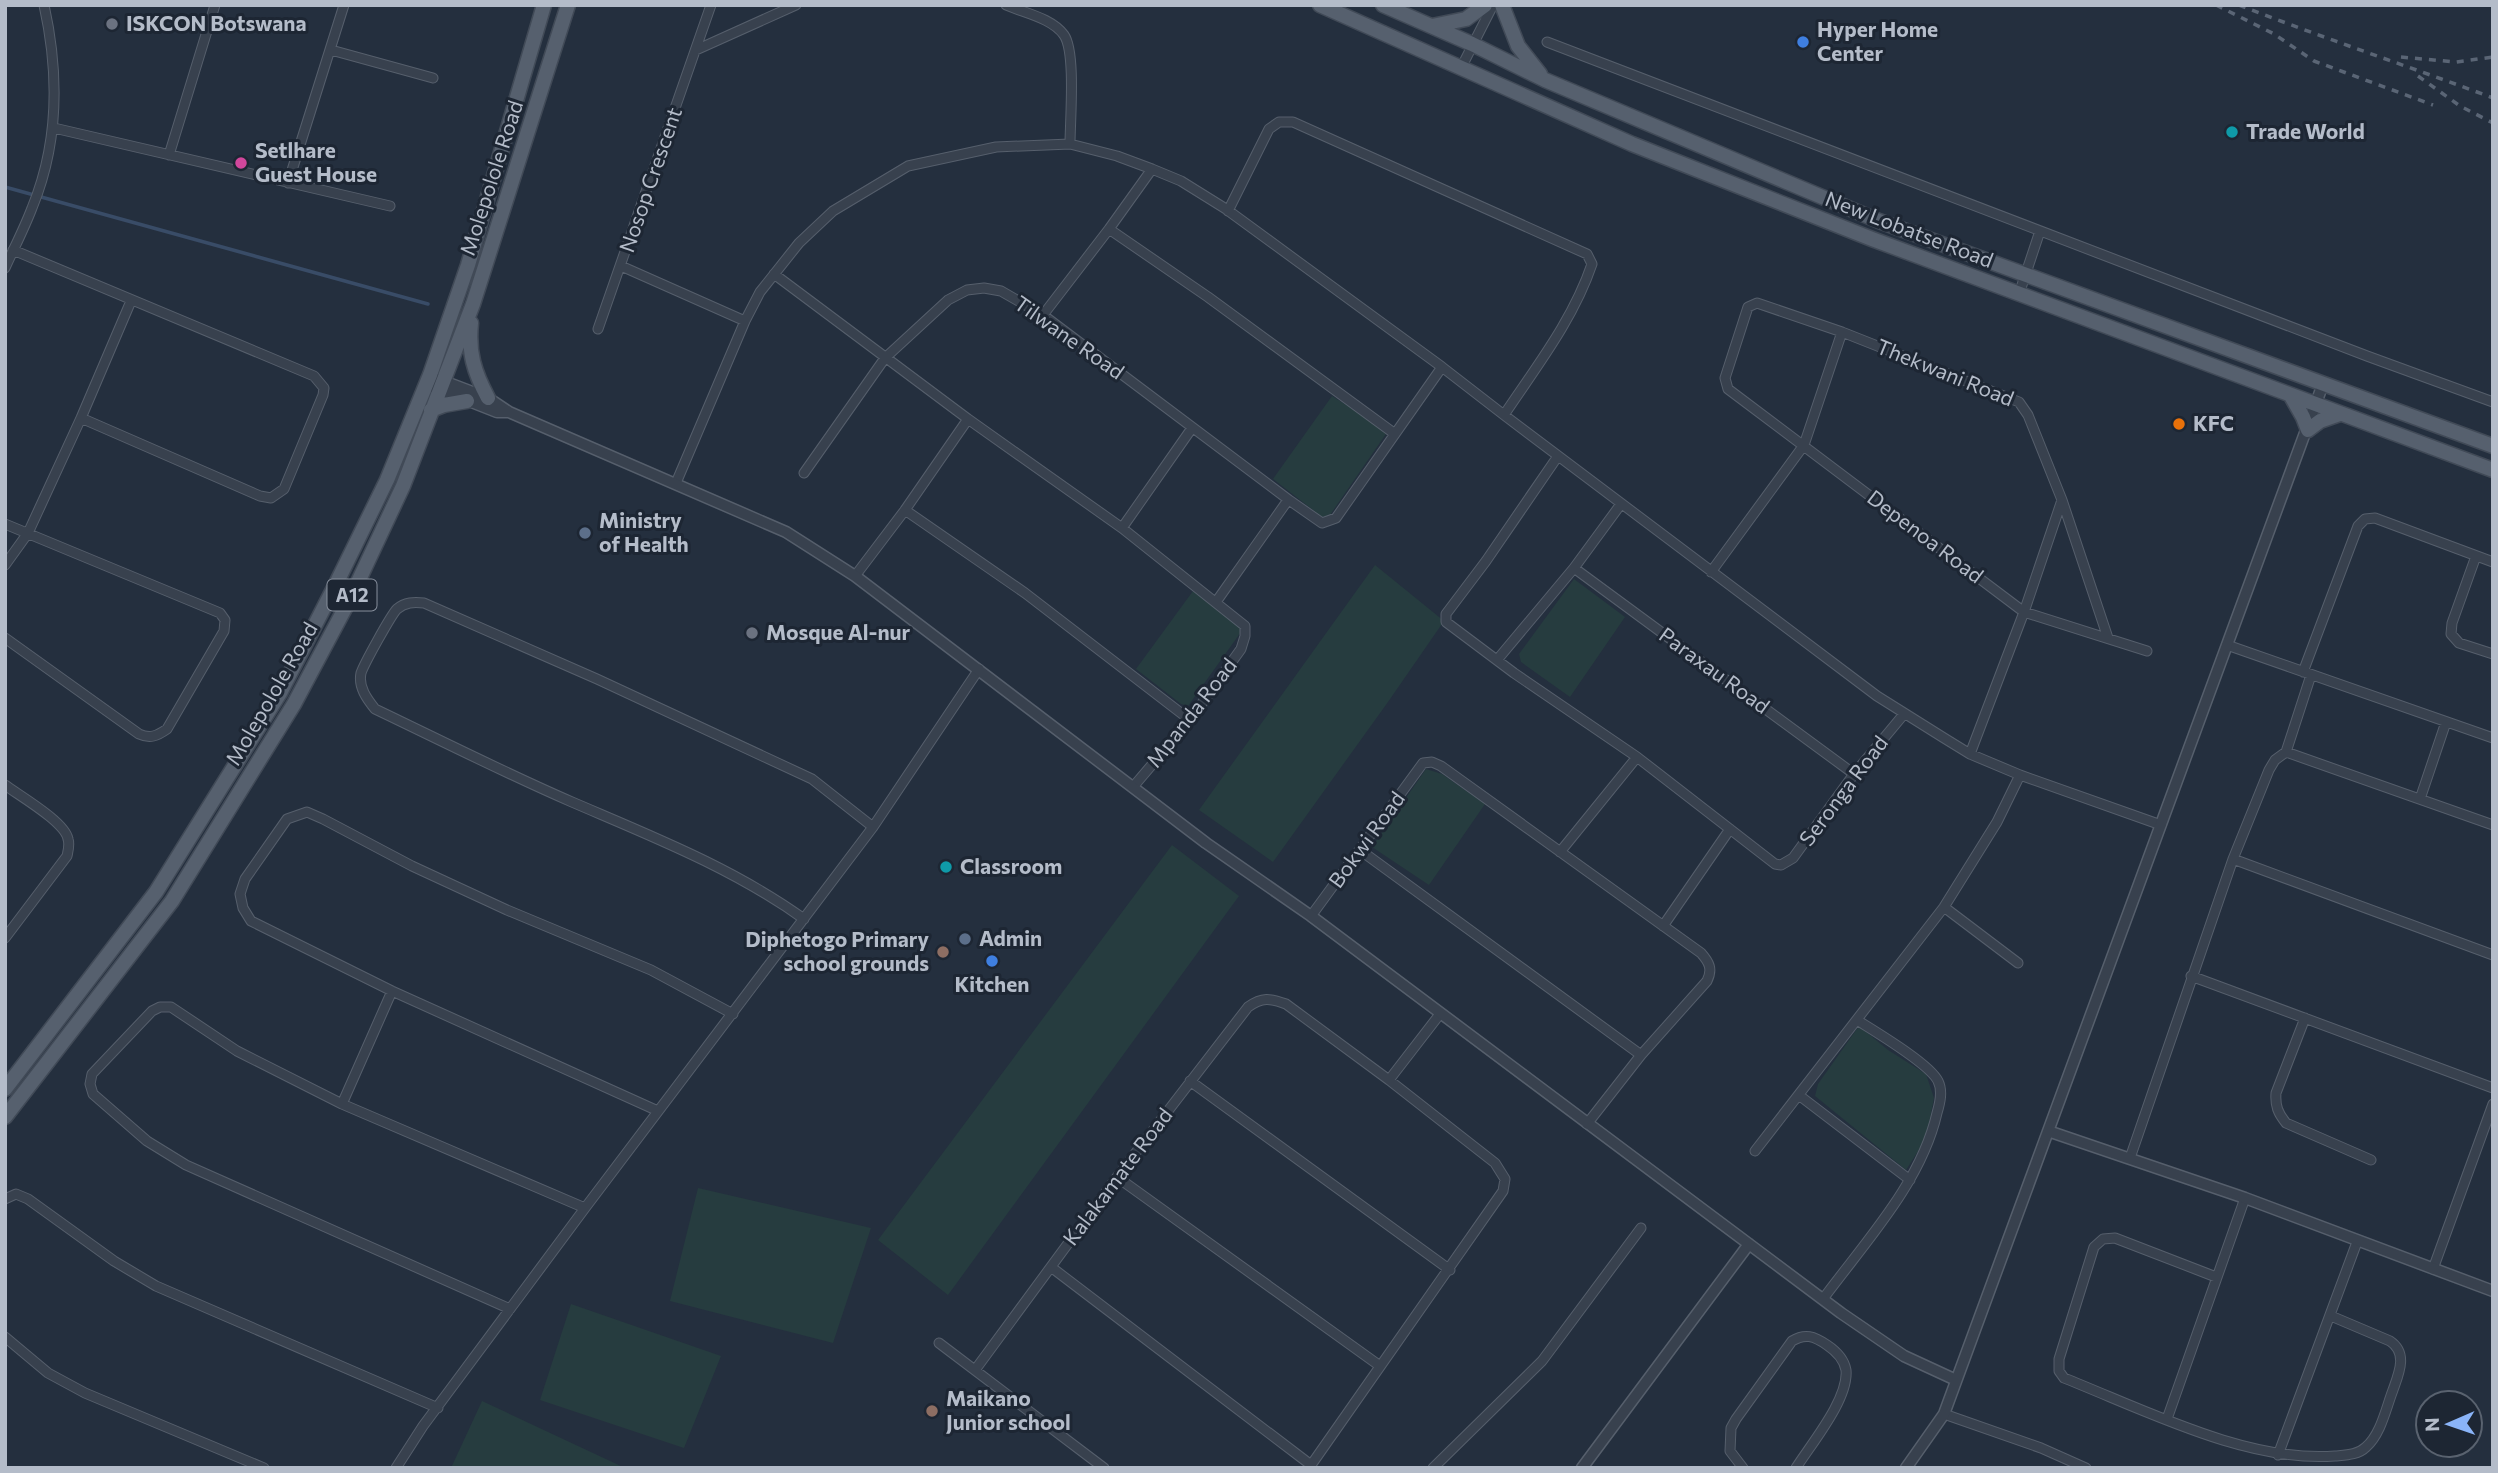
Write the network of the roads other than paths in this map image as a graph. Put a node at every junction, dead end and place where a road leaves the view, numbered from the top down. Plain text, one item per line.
1 (44, 5) edge
2 (215, 5) edge
3 (344, 5) edge
4 (544, 5) edge
5 (568, 5) edge
6 (711, 5) edge
7 (796, 5) edge
8 (1006, 5) edge
9 (1320, 5) edge
10 (1382, 5) edge
11 (1485, 5) edge
12 (1493, 5) edge
13 (1502, 5) edge
14 (1430, 26) junction
15 (1547, 42) dead end
16 (1472, 44) junction
17 (331, 50) junction
18 (696, 50) junction
19 (1461, 68) junction
20 (433, 78) dead end
21 (1545, 80) junction
22 (54, 128) junction
23 (1070, 144) junction
24 (169, 155) junction
25 (1152, 169) junction
26 (288, 183) junction
27 (390, 206) dead end
28 (1228, 211) junction
29 (1110, 229) junction
30 (2040, 231) junction
31 (13, 250) junction
32 (621, 267) junction
33 (5, 268) edge
34 (774, 274) junction
35 (2025, 275) junction
36 (2019, 294) junction
37 (131, 301) junction
38 (473, 304) junction
39 (1043, 315) junction
40 (745, 321) junction
41 (2171, 328) junction
42 (598, 329) dead end
43 (1842, 332) junction
44 (2164, 349) junction
45 (885, 358) junction
46 (1442, 367) junction
47 (1725, 382) joint
48 (435, 383) junction
49 (2323, 384) junction
50 (2291, 396) junction
51 (488, 398) junction
52 (467, 401) junction
53 (2493, 402) edge
54 (2317, 406) junction
55 (431, 410) junction
56 (509, 412) junction
57 (2340, 414) junction
58 (1504, 415) junction
59 (81, 418) junction
60 (968, 419) junction
61 (1192, 428) junction
62 (2308, 430) junction
63 (1395, 435) junction
64 (1804, 445) junction
65 (2493, 446) edge
66 (1558, 456) junction
67 (2493, 470) edge
68 (804, 473) dead end
69 (676, 483) junction
70 (1288, 500) junction
71 (2062, 500) junction
72 (1621, 504) junction
73 (905, 510) junction
74 (5, 524) edge
75 (1122, 528) junction
76 (28, 533) junction
77 (2476, 556) junction
78 (2493, 562) edge
79 (5, 565) edge
80 (1574, 568) junction
81 (1711, 572) junction
82 (855, 576) junction
83 (1216, 602) junction
84 (2024, 612) junction
85 (5, 638) edge
86 (2108, 638) junction
87 (2227, 645) junction
88 (2147, 651) dead end
89 (2493, 654) edge
90 (1497, 660) junction
91 (979, 669) junction
92 (2307, 674) junction
93 (1904, 714) junction
94 (1190, 720) junction
95 (2446, 722) junction
96 (2493, 738) edge
97 (2286, 752) junction
98 (1970, 754) junction
99 (1637, 757) junction
100 (1854, 774) junction
101 (2020, 775) junction
102 (5, 785) edge
103 (1133, 787) junction
104 (2420, 799) junction
105 (2161, 825) junction
106 (2493, 825) edge
107 (873, 827) junction
108 (1730, 830) junction
109 (1360, 850) junction
110 (1560, 852) junction
111 (2233, 859) junction
112 (1944, 907) junction
113 (1311, 916) junction
114 (804, 919) junction
115 (1663, 926) junction
116 (5, 938) edge
117 (2493, 955) edge
118 (2018, 963) dead end
119 (2191, 976) junction
120 (392, 991) junction
121 (733, 1014) junction
122 (1440, 1014) junction
123 (2305, 1018) junction
124 (1857, 1020) junction
125 (1641, 1055) junction
126 (1389, 1080) junction
127 (1190, 1081) junction
128 (2493, 1087) edge
129 (5, 1089) edge
130 (1800, 1096) junction
131 (342, 1104) junction
132 (2493, 1104) edge
133 (658, 1111) junction
134 (5, 1117) edge
135 (1587, 1124) junction
136 (2048, 1131) junction
137 (1755, 1151) dead end
138 (2130, 1158) junction
139 (2371, 1160) dead end
140 (1117, 1177) junction
141 (1910, 1180) junction
142 (2245, 1198) junction
143 (5, 1199) edge
144 (585, 1208) junction
145 (1641, 1228) dead end
146 (2357, 1242) junction
147 (1749, 1244) junction
148 (1051, 1267) junction
149 (2433, 1269) junction
150 (1450, 1270) junction
151 (2216, 1278) junction
152 (2493, 1291) edge
153 (1823, 1299) junction
154 (510, 1309) junction
155 (2330, 1316) junction
156 (5, 1337) edge
157 (939, 1343) dead end
158 (1380, 1366) junction
159 (975, 1370) junction
160 (1956, 1380) junction
161 (438, 1408) junction
162 (1944, 1414) junction
163 (2167, 1419) junction
164 (2278, 1455) junction
165 (1310, 1466) edge
166 (264, 1468) edge
167 (396, 1468) edge
168 (1104, 1468) edge
169 (1433, 1468) edge
170 (1582, 1468) edge
171 (1743, 1468) edge
172 (1796, 1468) edge
173 (1906, 1468) edge
174 (2086, 1468) edge

1 - 22 street
2 - 24 street
3 - 17 street
4 - 48 main road, Molepolole Road / A12
5 - 38 main road, Molepolole Road / A12
6 - 18 street, Nosop Crescent
7 - 18 street
8 - 23 street
9 - 19 main road, New Lobatse Road
10 - 14 main road
11 - 14 main road
12 - 16 street
13 - 21 main road
14 - 16 main road
15 - 30 street
16 - 19 street
16 - 21 main road
17 - 20 street
17 - 26 street
18 - 32 street, Nosop Crescent
19 - 36 main road, New Lobatse Road
21 - 35 main road
22 - 24 street
22 - 31 street
23 - 25 street
23 - 34 street
24 - 26 street
25 - 28 street
25 - 29 street
26 - 27 street
28 - 46 street
28 - 58 street
29 - 39 street
29 - 63 street
30 - 35 street
30 - 53 street
31 - 33 street
31 - 37 street
32 - 40 street, Nosop Crescent
32 - 42 street
34 - 40 street
34 - 45 street
35 - 36 street
35 - 41 main road
36 - 44 main road, New Lobatse Road
37 - 59 street
37 - 59 street
38 - 48 main road, Molepolole Road / A12
38 - 51 main road
39 - 45 street, Tilwane Road
39 - 61 street, Tilwane Road
40 - 69 street
41 - 44 main road
41 - 49 main road
43 - 47 street, Thekwani Road
43 - 64 street
43 - 71 street, Thekwani Road
44 - 50 main road, New Lobatse Road
45 - 60 street
45 - 68 street, Tilwane Road
46 - 58 street
46 - 63 street
47 - 64 street, Depenoa Road
48 - 51 street
48 - 52 street
48 - 55 main road, Molepolole Road / A12
48 - 129 main road, Molepolole Road / A12
49 - 54 street
49 - 65 main road
50 - 54 main road, New Lobatse Road
50 - 62 main road
51 - 56 street
52 - 55 main road
52 - 56 street
54 - 57 main road, New Lobatse Road
54 - 62 street
55 - 134 main road, Molepolole Road / A12
56 - 69 street
57 - 62 main road
57 - 67 main road, New Lobatse Road
58 - 66 street
59 - 76 street
60 - 73 street
60 - 75 street
61 - 70 street, Tilwane Road
61 - 75 street
62 - 87 street
63 - 70 street, Tilwane Road
64 - 81 street
64 - 84 street, Depenoa Road
66 - 72 street
66 - 90 street
69 - 82 street
70 - 83 street
71 - 84 street
71 - 86 street, Thekwani Road
72 - 80 street
72 - 81 street
73 - 82 street
73 - 94 street
74 - 76 street
75 - 83 street
76 - 79 street
76 - 85 street
77 - 78 street
77 - 89 street
77 - 92 street
80 - 90 street
80 - 100 street, Paraxau Road
81 - 93 street
82 - 91 street
83 - 94 street, Mpanda Road
84 - 86 street, Depenoa Road
84 - 98 street
86 - 88 street, Depenoa Road
87 - 92 street
87 - 105 street
90 - 99 street
91 - 103 street
91 - 107 street
92 - 95 street
92 - 97 street
93 - 98 street
93 - 100 street, Seronga Road
94 - 103 street, Mpanda Road
95 - 96 street
95 - 104 street
97 - 104 street
97 - 111 street
98 - 101 street
99 - 108 street
99 - 110 street
100 - 108 street, Seronga Road
101 - 105 street
101 - 112 street
102 - 116 street
103 - 113 street
104 - 106 street
105 - 136 street
107 - 114 street
107 - 114 street
108 - 115 street
109 - 110 street, Bokwi Road
109 - 113 street, Bokwi Road
109 - 125 street
110 - 115 street
111 - 117 street
111 - 119 street
112 - 118 street
112 - 124 street
113 - 122 street
114 - 121 street
115 - 125 street
119 - 123 street
119 - 138 street
120 - 121 street
120 - 131 street
120 - 133 street
121 - 133 street
122 - 126 street
122 - 135 street
123 - 128 street
123 - 139 street
124 - 130 street
124 - 141 street
125 - 135 street
126 - 127 street, Kalakamate Road
126 - 150 street
127 - 140 street, Kalakamate Road
127 - 150 street
130 - 137 street
130 - 141 street
131 - 144 street
131 - 154 street
132 - 149 street
133 - 144 street
135 - 147 street
136 - 138 street
136 - 160 street
138 - 142 street
140 - 148 street, Kalakamate Road
140 - 158 street
141 - 153 street
142 - 146 street
142 - 151 street
143 - 161 street
144 - 154 street
145 - 169 street
146 - 149 street
146 - 155 street
147 - 153 street
147 - 170 street
148 - 159 street, Kalakamate Road
148 - 165 street
149 - 152 street
150 - 158 street
151 - 163 street
151 - 163 street
153 - 160 street
154 - 161 street
155 - 164 street
155 - 164 street
156 - 166 street
157 - 159 street
158 - 165 street
159 - 168 street
160 - 162 street
161 - 167 street
162 - 173 street
162 - 174 street
163 - 164 street
171 - 172 street

